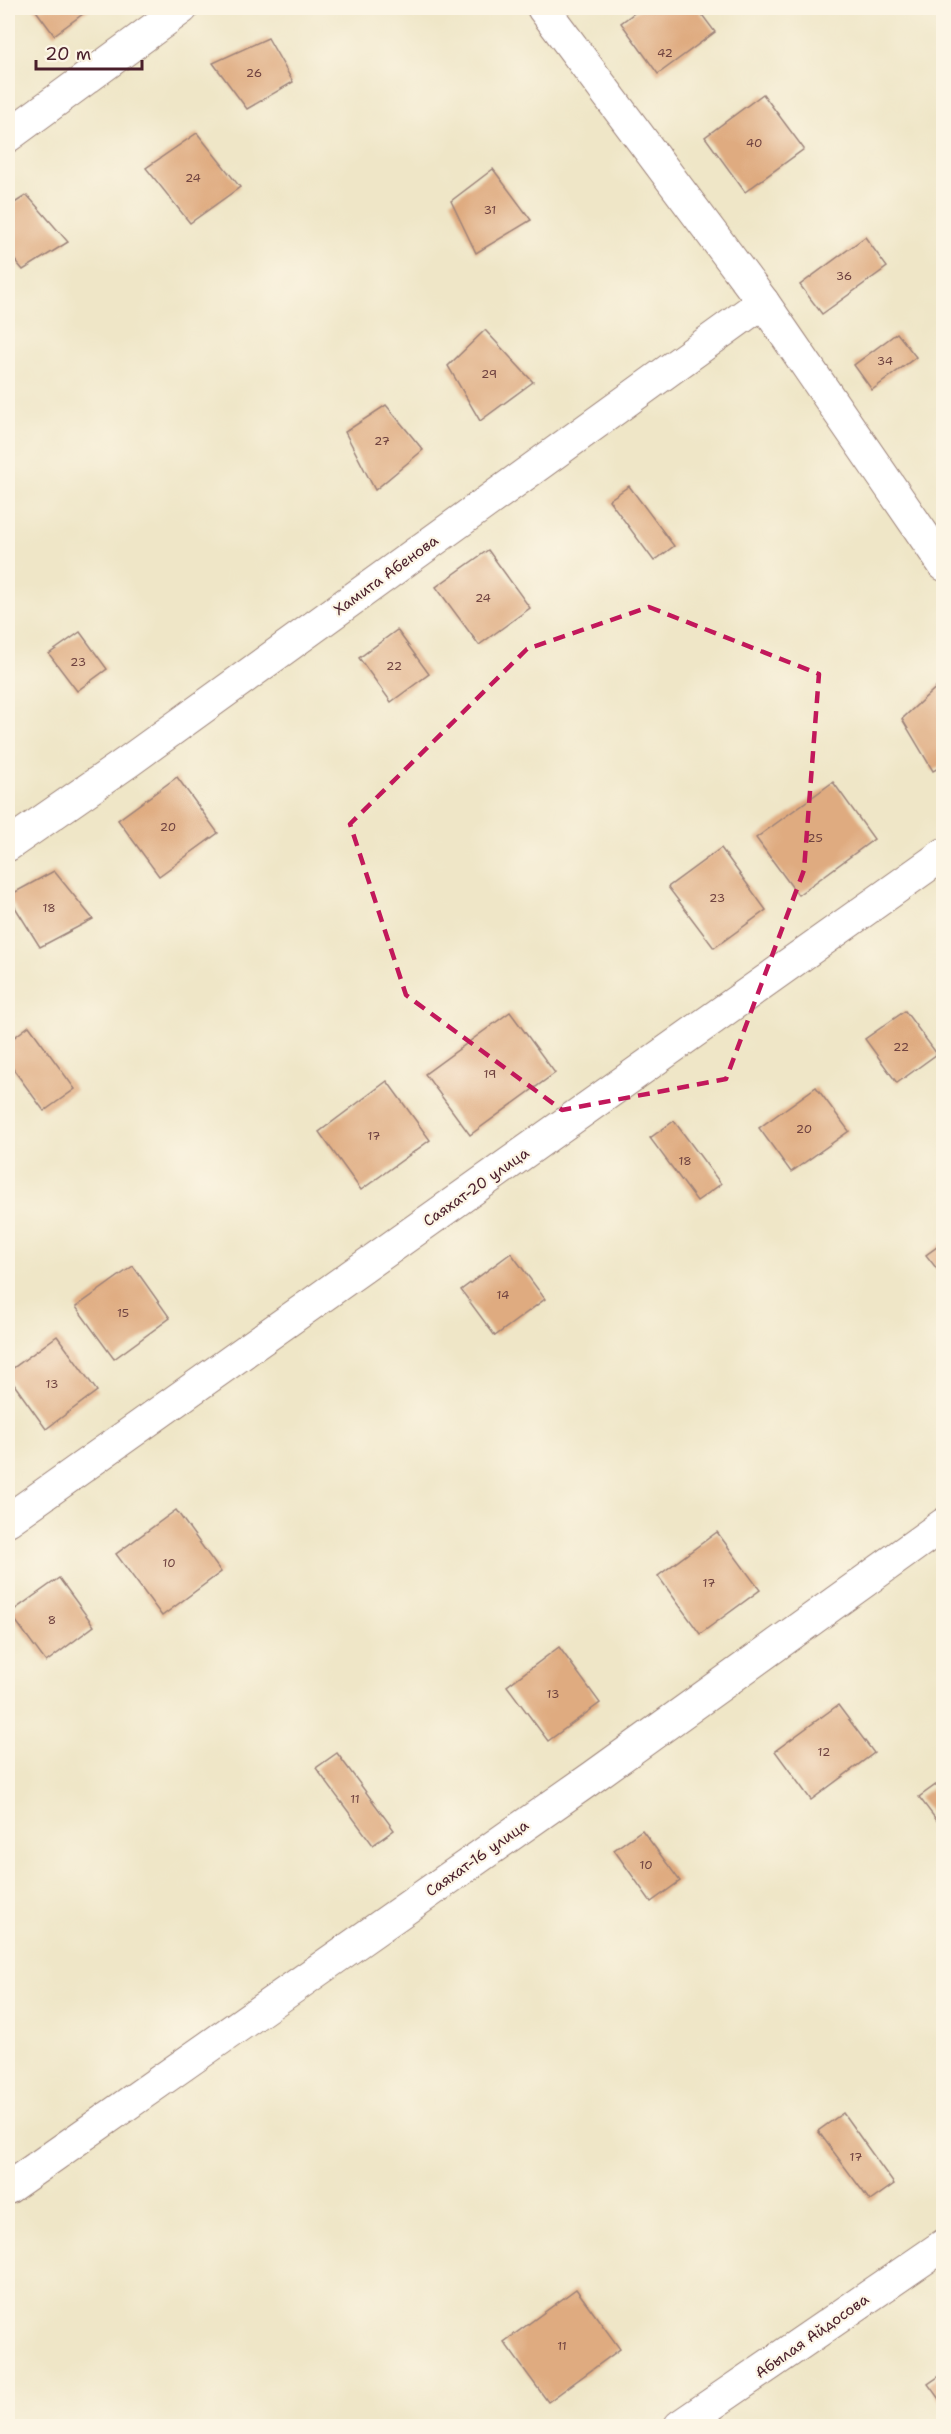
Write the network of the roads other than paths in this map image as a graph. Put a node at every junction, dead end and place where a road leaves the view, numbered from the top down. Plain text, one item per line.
1 (183, 8) edge
2 (543, 8) edge
3 (8, 136) edge
4 (763, 302) junction
5 (944, 565) edge
6 (8, 845) edge
7 (944, 854) edge
8 (8, 1520) edge
9 (944, 1524) edge
10 (8, 2188) edge
11 (944, 2245) edge
12 (680, 2427) edge

1 - 3 street
2 - 4 street
4 - 5 street
4 - 6 street, Хамита Абенова
7 - 8 street, Саяхат-20 улица
9 - 10 street, Саяхат-16 улица
11 - 12 street, Абылая Айдосова

